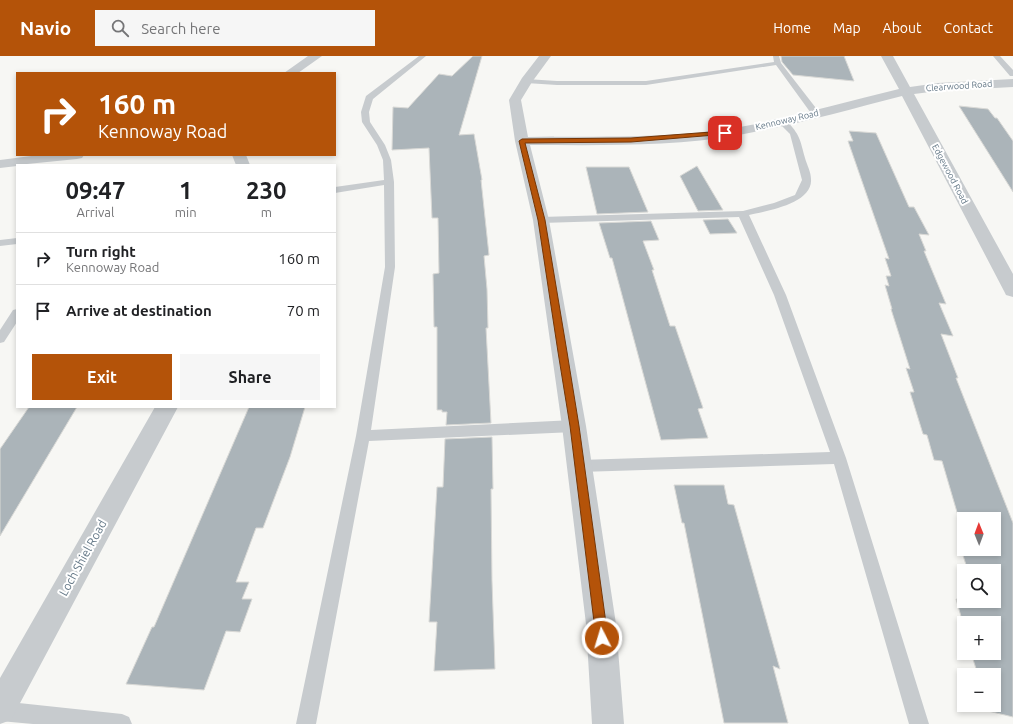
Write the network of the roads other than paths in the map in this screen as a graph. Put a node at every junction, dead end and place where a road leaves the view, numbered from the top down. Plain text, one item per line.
1 (316, 56) edge
2 (423, 56) edge
3 (545, 56) edge
4 (887, 56) edge
5 (996, 56) edge
6 (777, 59) edge
7 (292, 72) edge
8 (1013, 74) edge
9 (526, 81) junction
10 (1013, 83) edge
11 (906, 91) junction
12 (816, 114) junction
13 (783, 122) junction
14 (522, 141) junction
15 (68, 156) edge
16 (0, 164) edge
17 (389, 182) junction
18 (336, 190) edge
19 (743, 214) junction
20 (541, 220) junction
21 (16, 241) edge
22 (0, 243) edge
23 (1013, 291) edge
24 (16, 315) edge
25 (0, 339) edge
26 (166, 408) edge
27 (574, 426) junction
28 (363, 436) junction
29 (839, 458) junction
30 (580, 466) junction
31 (0, 710) edge
32 (122, 724) edge
33 (306, 724) edge
34 (608, 724) edge
35 (919, 724) edge

1 - 7 street
2 - 17 lane
3 - 9 street
4 - 11 street, Edgewood Road
5 - 8 lane
6 - 9 lane
6 - 12 lane
9 - 14 street
10 - 11 street, Clearwood Road
11 - 12 street, Kennoway Road
11 - 23 street, Edgewood Road
12 - 13 street, Kennoway Road
13 - 14 street, Kennoway Road
13 - 19 lane
14 - 20 street
15 - 16 street
17 - 18 lane
17 - 28 lane
19 - 20 lane
19 - 29 lane
20 - 27 street
21 - 22 lane
24 - 25 lane
26 - 31 street, Loch Shiel Road
27 - 28 lane
27 - 30 street
28 - 33 lane
29 - 30 lane
29 - 35 lane
30 - 34 street
31 - 32 lane

